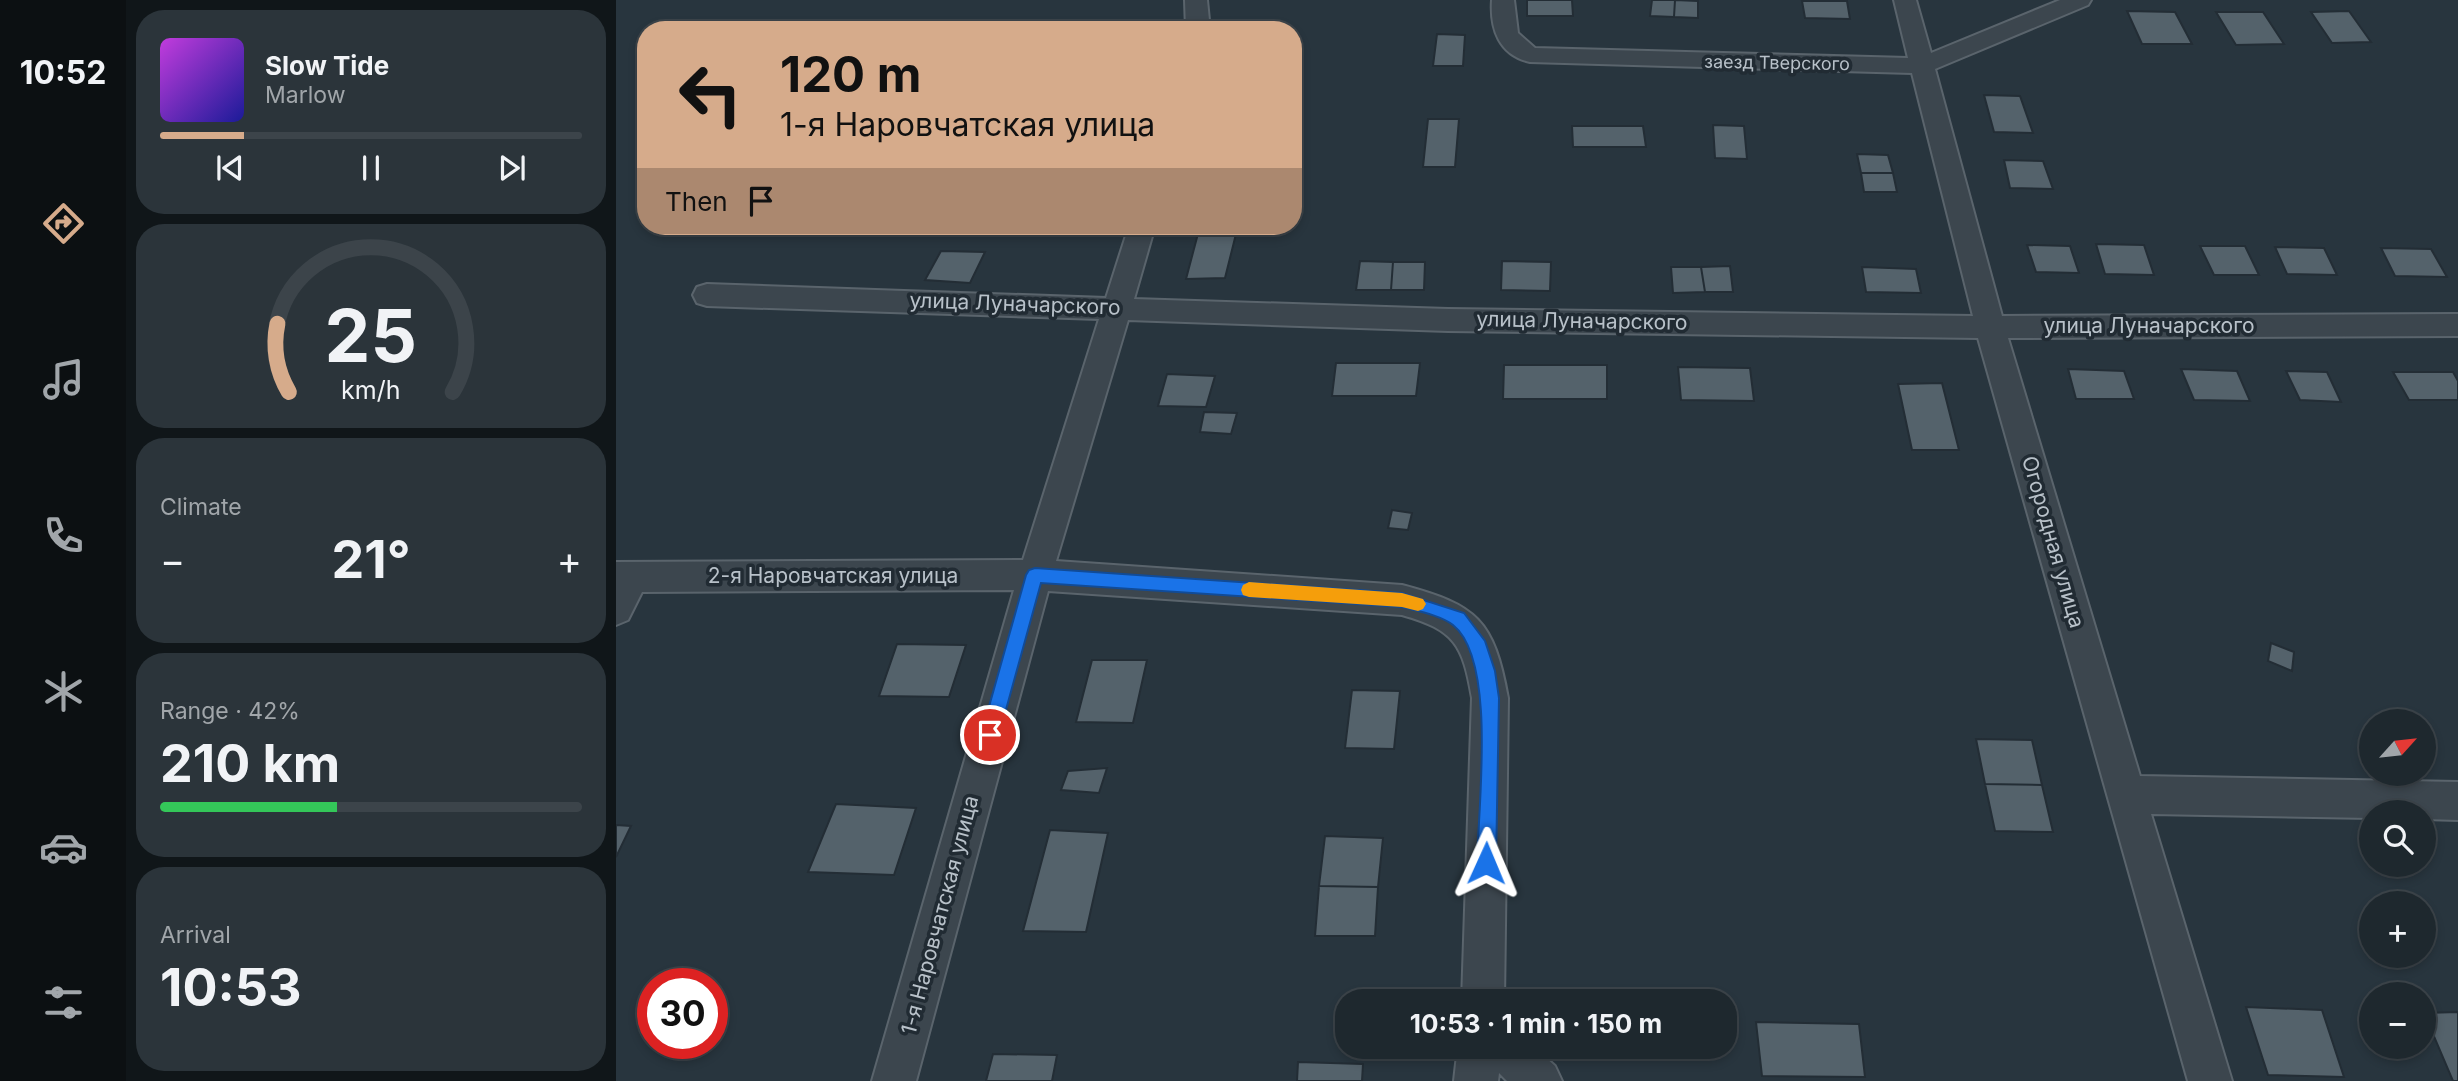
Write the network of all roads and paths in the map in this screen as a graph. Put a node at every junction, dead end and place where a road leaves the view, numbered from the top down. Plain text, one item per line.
1 (1196, 0) edge
2 (1503, 0) edge
3 (1905, 0) edge
4 (2080, 0) edge
5 (1197, 21) edge
6 (1922, 66) junction
7 (1139, 235) edge
8 (706, 295) dead end
9 (1118, 307) junction
10 (2458, 325) edge
11 (1990, 327) junction
12 (1035, 575) junction
13 (624, 577) edge
14 (616, 609) edge
15 (2127, 795) junction
16 (2458, 801) edge
17 (1483, 989) edge
18 (1479, 1059) edge
19 (1515, 1059) edge
20 (894, 1081) edge
21 (1476, 1081) edge
22 (1540, 1081) edge
23 (2210, 1081) edge

1 - 5 street
2 - 6 street, заезд Тверского
3 - 6 street, Огородная улица
4 - 6 street, заезд Тверского
6 - 11 street, Огородная улица
7 - 9 street, 1-я Наровчатская улица
8 - 9 street, улица Луначарского
9 - 11 street, улица Луначарского
9 - 12 street, 1-я Наровчатская улица
10 - 11 street, улица Луначарского
11 - 15 street, Огородная улица
12 - 13 street, 2-я Наровчатская улица
12 - 17 street, 2-я Наровчатская улица
12 - 20 street, 1-я Наровчатская улица
13 - 14 street, 2-я Наровчатская улица
15 - 16 street
15 - 23 street, Огородная улица
18 - 21 street
19 - 22 street

